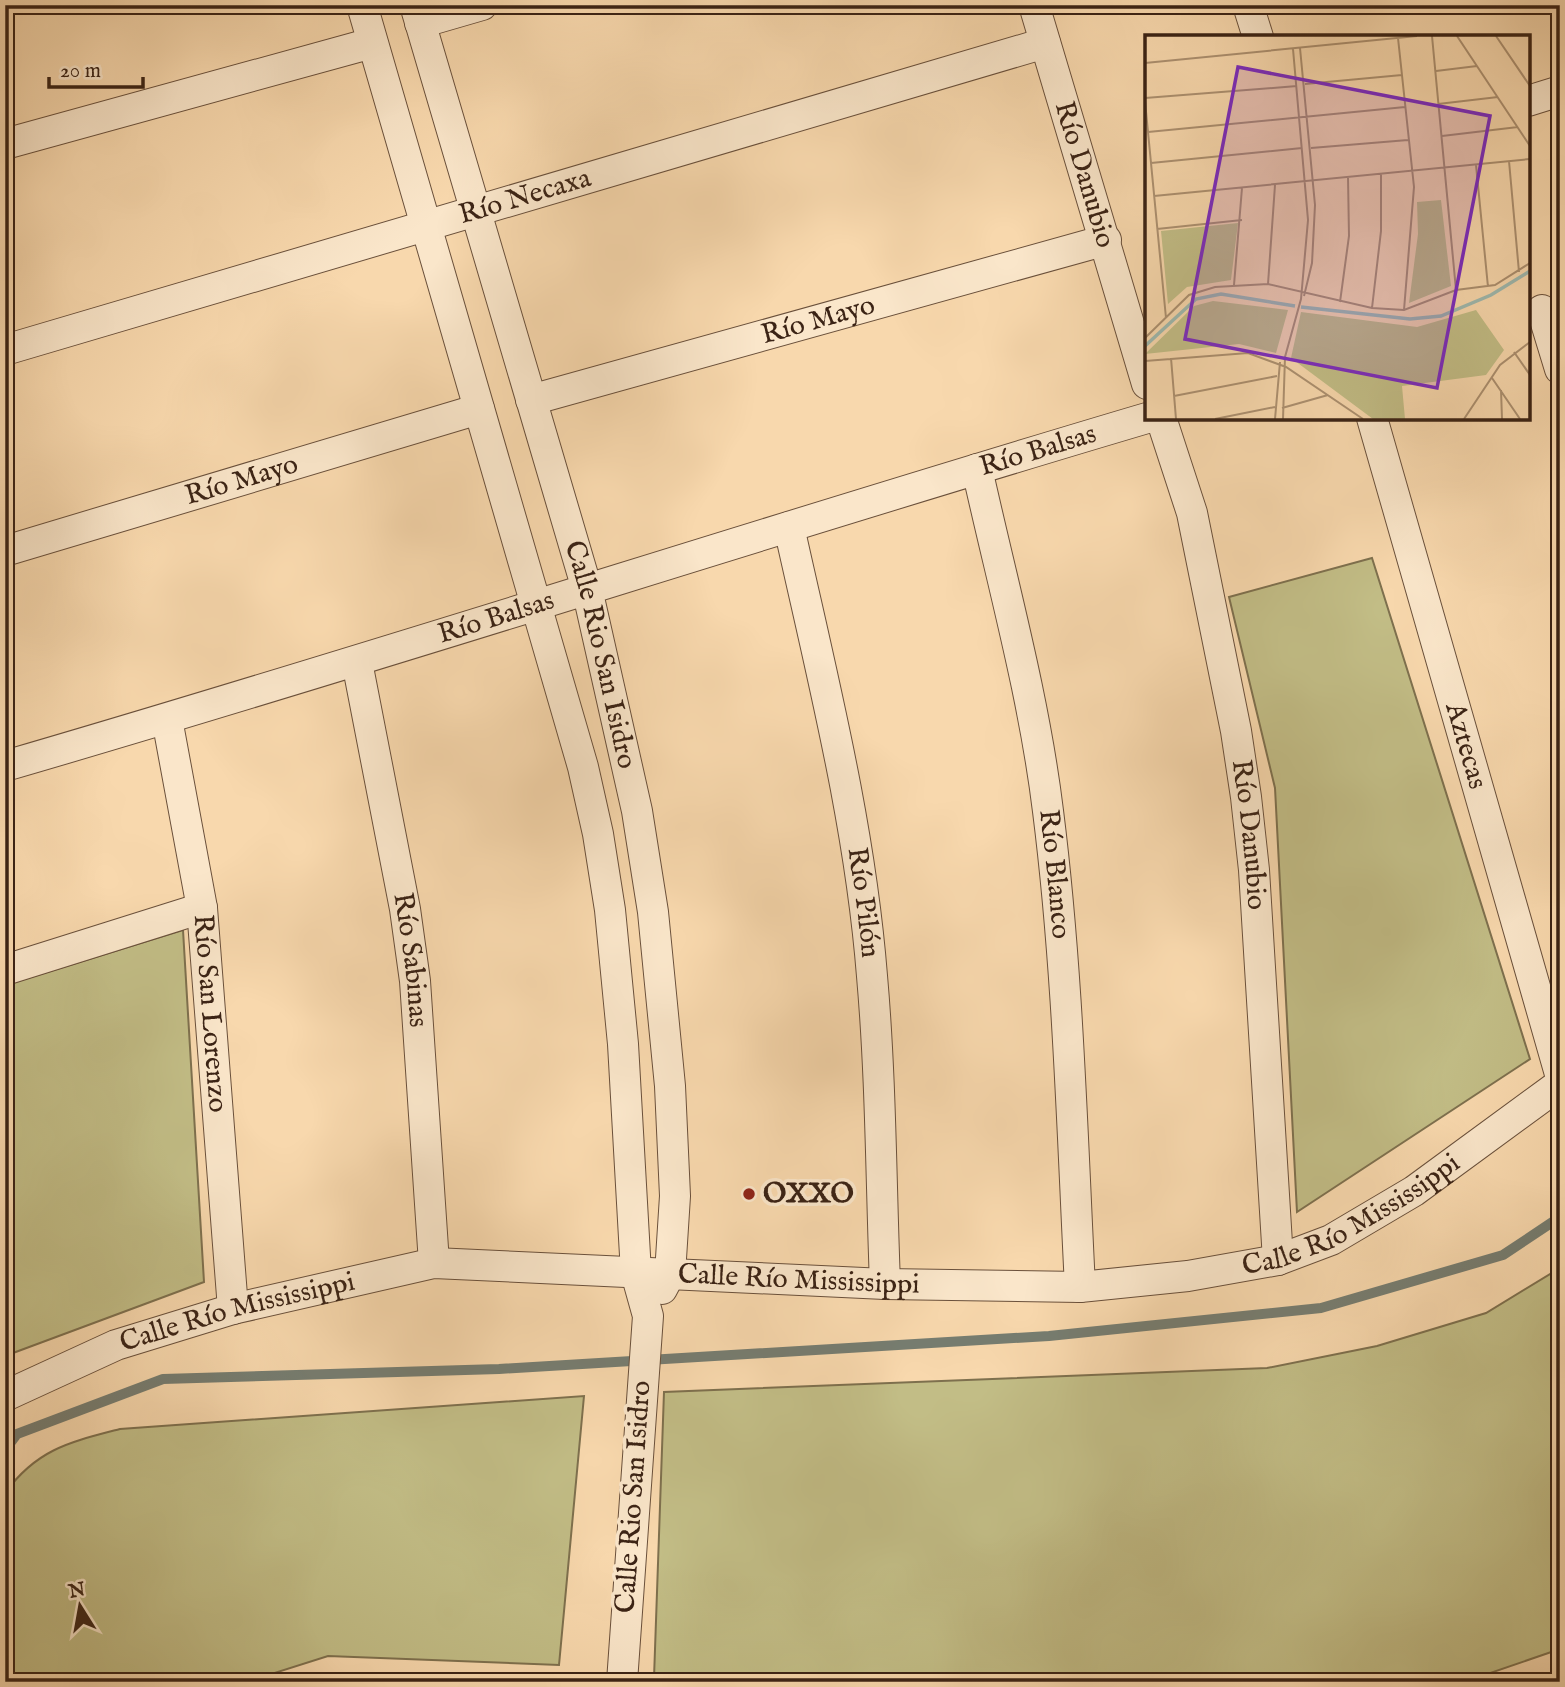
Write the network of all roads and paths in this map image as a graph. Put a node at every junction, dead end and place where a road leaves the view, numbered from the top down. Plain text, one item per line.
1 (362, 5) edge
2 (482, 5) edge
3 (1034, 5) edge
4 (1248, 5) edge
5 (417, 14) edge
6 (1257, 35) edge
7 (372, 43) junction
8 (1045, 43) junction
9 (1560, 91) edge
10 (1530, 100) edge
11 (5, 144) edge
12 (475, 210) junction
13 (425, 224) junction
14 (1106, 240) junction
15 (1543, 309) edge
16 (5, 350) edge
17 (1560, 369) edge
18 (1145, 377) edge
19 (531, 400) junction
20 (479, 410) junction
21 (1145, 419) edge
22 (1162, 420) edge
23 (1373, 420) edge
24 (977, 468) junction
25 (789, 527) junction
26 (5, 551) edge
27 (587, 589) junction
28 (533, 604) junction
29 (357, 662) junction
30 (167, 719) junction
31 (5, 766) edge
32 (202, 908) junction
33 (5, 970) edge
34 (1560, 1074) edge
35 (1560, 1084) edge
36 (1278, 1260) junction
37 (434, 1262) junction
38 (636, 1273) junction
39 (670, 1274) junction
40 (885, 1284) junction
41 (1080, 1287) junction
42 (233, 1308) junction
43 (647, 1328) junction
44 (5, 1396) edge
45 (620, 1680) edge

1 - 7 street, Calle Rio San Isidro
2 - 5 street
3 - 8 street, Río Danubio
4 - 6 street
5 - 12 street, Calle Rio San Isidro
7 - 11 street
7 - 13 street, Calle Rio San Isidro
8 - 12 street, Río Necaxa
8 - 14 street, Río Danubio
9 - 10 street
12 - 13 street, Río Necaxa
12 - 19 street, Calle Rio San Isidro
13 - 16 street, Río Necaxa
13 - 20 street, Calle Rio San Isidro
14 - 18 street, Río Danubio
14 - 19 street, Río Mayo
15 - 17 street
19 - 27 street, Calle Rio San Isidro
20 - 26 street, Río Mayo
20 - 28 street, Calle Rio San Isidro
21 - 24 street, Río Balsas
22 - 36 street, Río Danubio
23 - 34 street, Aztecas
24 - 25 street, Río Balsas
24 - 41 street, Río Blanco
25 - 27 street, Río Balsas
25 - 40 street, Río Pilón
27 - 28 street, Río Balsas
27 - 39 street, Calle Rio San Isidro
28 - 29 street, Río Balsas
28 - 38 street, Calle Rio San Isidro
29 - 30 street, Río Balsas
29 - 37 street, Río Sabinas
30 - 31 street, Río Balsas
30 - 32 street, Río San Lorenzo
32 - 33 street
32 - 42 street, Río San Lorenzo
35 - 36 street, Calle Río Mississippi
36 - 41 street, Calle Río Mississippi
37 - 38 street, Calle Río Mississippi
37 - 42 street, Calle Río Mississippi
38 - 39 street, Calle Río Mississippi
38 - 43 street, Calle Rio San Isidro
39 - 40 street, Calle Río Mississippi
39 - 43 street, Calle Rio San Isidro
40 - 41 street, Calle Río Mississippi
42 - 44 street, Calle Río Mississippi
43 - 45 street, Calle Rio San Isidro

